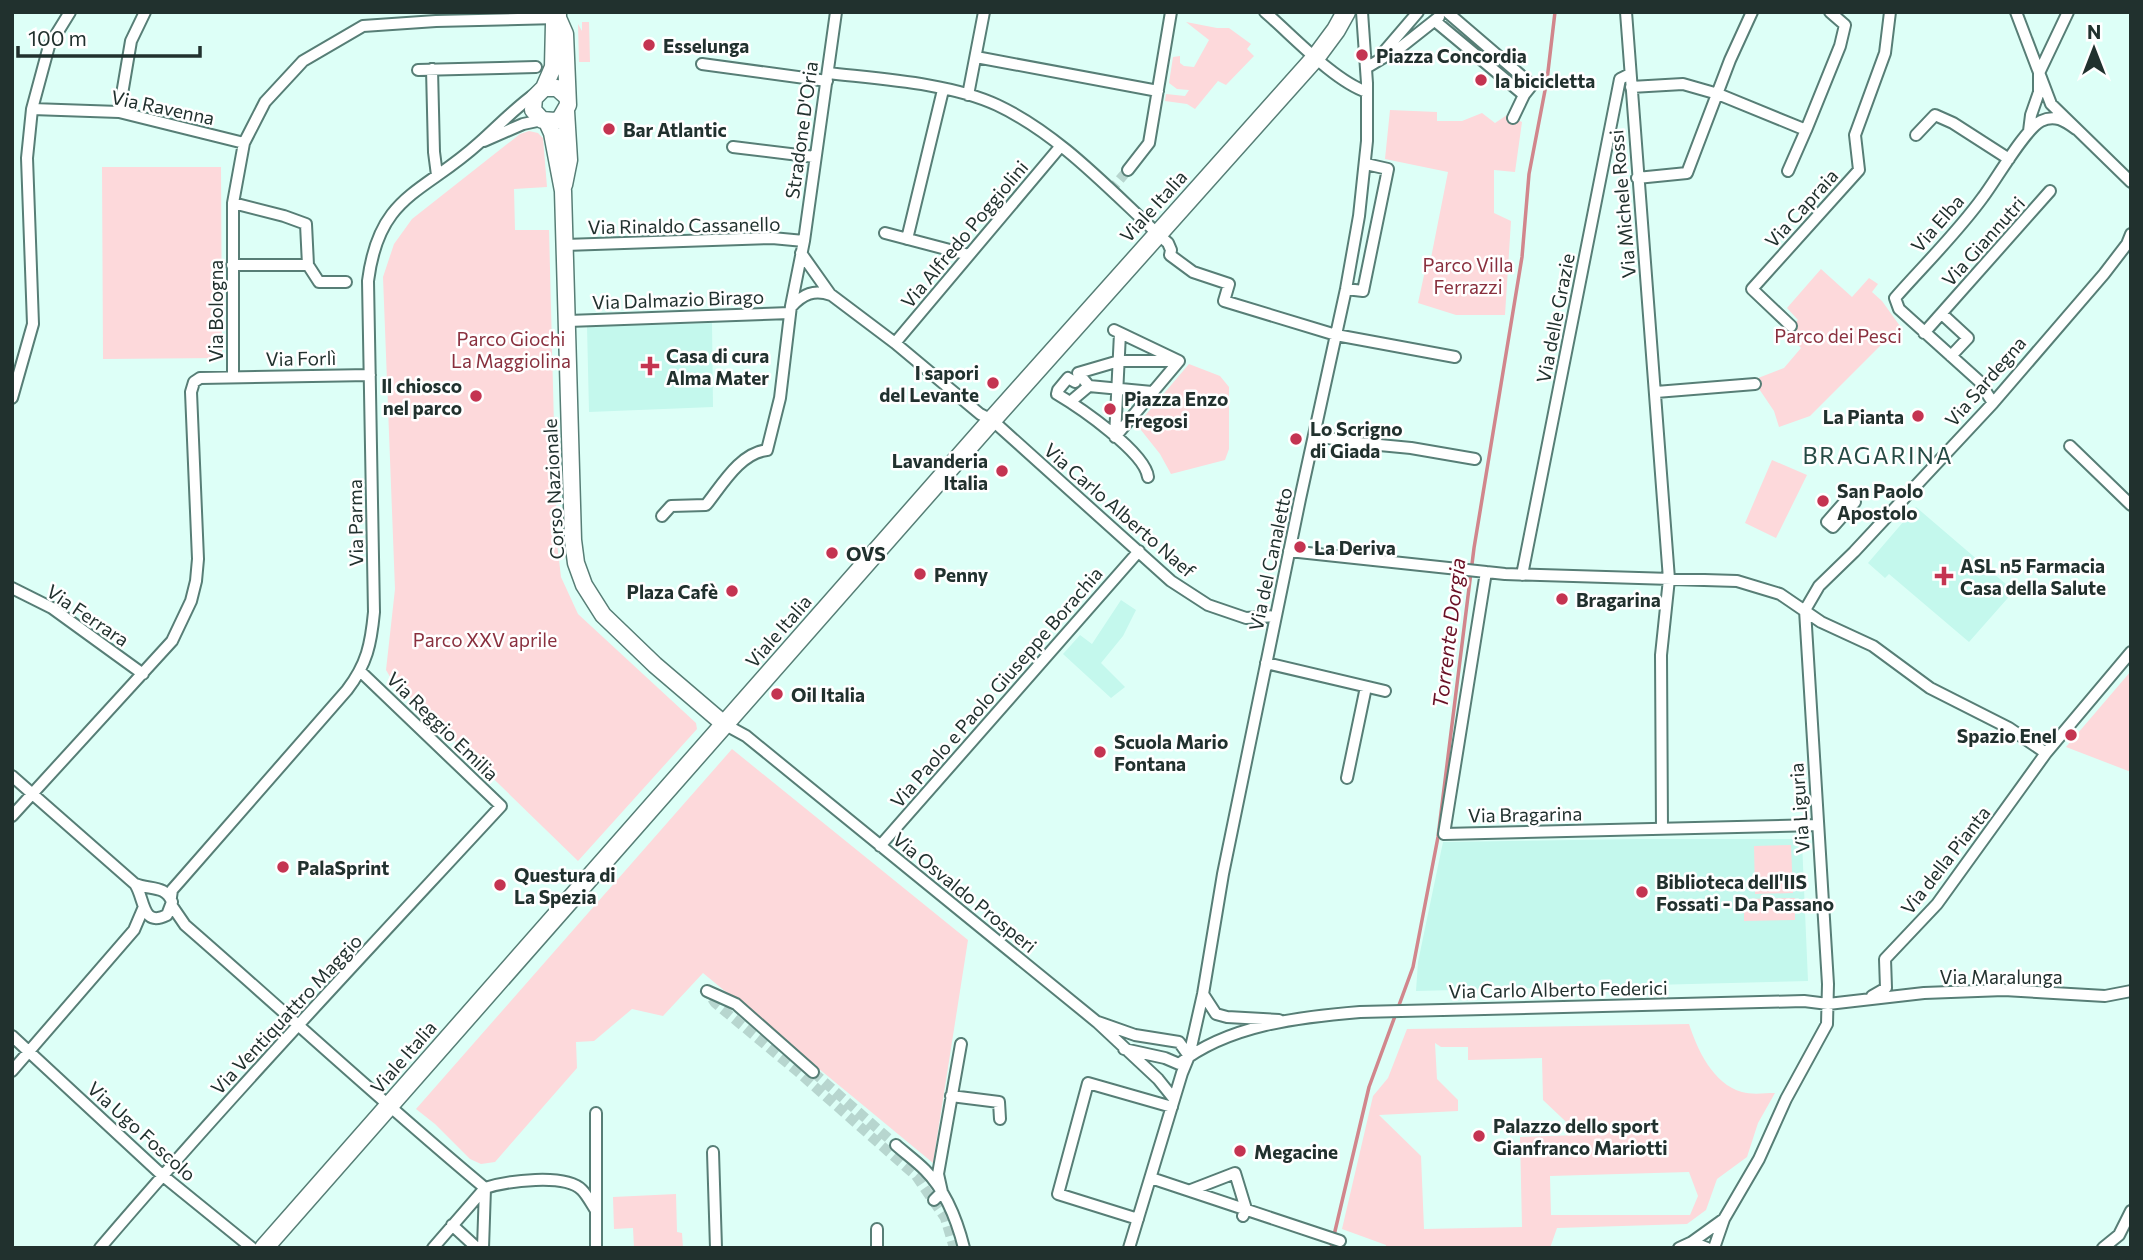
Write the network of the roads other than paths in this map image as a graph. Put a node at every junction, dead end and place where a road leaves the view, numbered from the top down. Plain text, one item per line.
1 (70, 12) edge
2 (145, 12) edge
3 (836, 12) edge
4 (984, 12) edge
5 (1171, 12) edge
6 (1265, 12) edge
7 (1346, 12) edge
8 (1362, 12) edge
9 (1418, 12) edge
10 (1626, 12) edge
11 (1752, 12) edge
12 (1830, 12) edge
13 (1890, 12) edge
14 (2016, 12) edge
15 (2068, 12) edge
16 (558, 15) edge
17 (1442, 15) edge
18 (436, 17) edge
19 (1320, 50) junction
20 (976, 57) junction
21 (702, 64) dead end
22 (1371, 65) junction
23 (536, 67) dead end
24 (432, 69) junction
25 (418, 70) dead end
26 (2039, 73) junction
27 (1630, 74) junction
28 (827, 77) junction
29 (1631, 87) junction
30 (541, 89) junction
31 (943, 90) junction
32 (1158, 90) junction
33 (1367, 92) junction
34 (1718, 94) junction
35 (968, 95) junction
36 (2037, 100) junction
37 (566, 104) junction
38 (32, 109) junction
39 (119, 112) junction
40 (1513, 118) dead end
41 (2053, 118) junction
42 (544, 121) junction
43 (2076, 129) junction
44 (1805, 130) junction
45 (2029, 134) junction
46 (1916, 135) dead end
47 (244, 143) junction
48 (479, 144) junction
49 (1060, 146) junction
50 (733, 147) dead end
51 (815, 157) junction
52 (2009, 159) junction
53 (1366, 164) junction
54 (1128, 170) tunnel mouth
55 (1788, 171) dead end
56 (436, 175) junction
57 (1637, 178) junction
58 (2131, 183) edge
59 (563, 191) junction
60 (2050, 191) dead end
61 (233, 203) junction
62 (885, 233) dead end
63 (1163, 238) junction
64 (907, 239) junction
65 (803, 240) junction
66 (2130, 241) edge
67 (565, 245) junction
68 (801, 253) junction
69 (969, 255) junction
70 (232, 265) junction
71 (308, 265) junction
72 (357, 282) junction
73 (1346, 289) junction
74 (833, 296) junction
75 (790, 310) junction
76 (1942, 314) junction
77 (568, 321) junction
78 (1791, 326) dead end
79 (1924, 333) junction
80 (1336, 335) junction
81 (895, 343) junction
82 (1951, 356) junction
83 (1455, 358) dead end
84 (1179, 361) junction
85 (1119, 362) junction
86 (370, 374) junction
87 (233, 377) junction
88 (1075, 378) junction
89 (1755, 384) dead end
90 (1089, 386) junction
91 (1117, 388) junction
92 (1152, 392) junction
93 (1656, 392) junction
94 (12, 398) edge
95 (1070, 401) junction
96 (1993, 403) junction
97 (992, 420) junction
98 (1314, 435) junction
99 (1115, 436) junction
100 (2070, 446) dead end
101 (1475, 459) dead end
102 (1148, 477) dead end
103 (2131, 505) edge
104 (662, 516) dead end
105 (1139, 551) junction
106 (1289, 551) junction
107 (1486, 572) junction
108 (1522, 575) junction
109 (1669, 579) junction
110 (12, 588) edge
111 (1805, 610) junction
112 (1276, 616) junction
113 (2131, 652) edge
114 (1266, 663) junction
115 (361, 672) junction
116 (142, 676) junction
117 (1366, 687) junction
118 (1385, 691) dead end
119 (126, 700) dead end
120 (724, 724) junction
121 (2046, 753) junction
122 (12, 776) edge
123 (1347, 778) dead end
124 (32, 794) junction
125 (501, 806) joint
126 (12, 816) edge
127 (1817, 825) junction
128 (1662, 829) junction
129 (880, 846) junction
130 (135, 884) junction
131 (164, 896) junction
132 (143, 904) junction
133 (158, 917) junction
134 (185, 925) junction
135 (134, 930) junction
136 (706, 991) dead end
137 (2131, 991) edge
138 (1203, 994) junction
139 (1870, 998) junction
140 (1828, 1004) junction
141 (1289, 1021) junction
142 (1097, 1022) junction
143 (299, 1024) junction
144 (12, 1036) edge
145 (961, 1044) dead end
146 (1124, 1049) junction
147 (30, 1051) junction
148 (1189, 1056) junction
149 (12, 1071) edge
150 (813, 1072) tunnel mouth
151 (951, 1097) junction
152 (1173, 1103) junction
153 (388, 1106) junction
154 (596, 1113) dead end
155 (1000, 1119) dead end
156 (896, 1145) tunnel mouth
157 (713, 1152) dead end
158 (162, 1175) junction
159 (1151, 1178) junction
160 (485, 1188) junction
161 (1191, 1190) junction
162 (938, 1196) junction
163 (595, 1209) junction
164 (2131, 1211) edge
165 (1245, 1212) junction
166 (1138, 1219) junction
167 (1724, 1219) junction
168 (453, 1225) junction
169 (877, 1229) dead end
170 (1340, 1241) dead end
171 (1692, 1242) junction
172 (100, 1248) edge
173 (252, 1248) edge
174 (264, 1248) edge
175 (433, 1248) edge
176 (477, 1248) edge
177 (483, 1248) edge
178 (596, 1248) edge
179 (716, 1248) edge
180 (877, 1248) edge
181 (964, 1248) edge
182 (1129, 1248) edge
183 (1679, 1248) edge
184 (1707, 1248) edge
185 (1714, 1248) edge
186 (2103, 1248) edge

1 - 38 street
2 - 39 street
3 - 28 street, Stradone D'Oria
4 - 20 street
5 - 32 street
6 - 19 street
7 - 19 main road, Viale Italia
8 - 22 street, Via del Canaletto
9 - 22 street
10 - 27 street, Via Michele Rossi
11 - 34 street
12 - 44 street
13 - 78 street, Via Capraia
14 - 26 street
15 - 26 street
16 - 18 street, Via Bologna
16 - 30 street, Corso Nazionale
16 - 37 street, Corso Nazionale
17 - 22 street
17 - 40 street
18 - 47 street, Via Bologna
19 - 33 street
19 - 63 main road, Viale Italia
20 - 32 street
20 - 35 street
21 - 28 street
22 - 33 street, Via del Canaletto
23 - 24 street
24 - 25 street
24 - 56 street
26 - 36 street, Via Elba
26 - 43 street
27 - 29 street, Via Michele Rossi
27 - 108 street, Via delle Grazie
28 - 31 street
28 - 51 street, Stradone D'Oria
29 - 34 street
29 - 57 street, Via Michele Rossi
30 - 37 street
30 - 42 street, Corso Nazionale
30 - 48 street, Via Parma
31 - 35 street
31 - 64 street
32 - 54 street
33 - 53 street, Via del Canaletto
34 - 44 street
34 - 57 street
35 - 49 street
36 - 41 street
36 - 45 street, Via Elba
37 - 42 street
37 - 59 street, Corso Nazionale
38 - 39 street, Via Ravenna
38 - 94 street
39 - 47 street, Via Ravenna
41 - 43 street
41 - 45 street, Via Elba
42 - 48 street, Via Parma
42 - 59 street, Corso Nazionale
43 - 58 street
44 - 55 street
45 - 52 street, Via Elba
46 - 52 street
47 - 61 street, Via Bologna
48 - 56 street, Via Parma
49 - 63 street
49 - 69 street, Via Alfredo Poggiolini
50 - 51 street
51 - 65 street, Stradone D'Oria
52 - 79 street, Via Elba
53 - 73 street, Via del Canaletto
53 - 73 street
56 - 72 street, Via Parma
57 - 93 street, Via Michele Rossi
59 - 67 street, Corso Nazionale
60 - 76 street, Via Giannutri
61 - 70 street, Via Bologna
61 - 71 street
62 - 64 street
63 - 80 street
63 - 97 main road, Viale Italia
64 - 69 street
65 - 67 street, Via Rinaldo Cassanello
65 - 68 street, Stradone D'Oria
66 - 96 street, Via Sardegna
67 - 77 street, Corso Nazionale
68 - 74 street, Via Carlo Alberto Naef
68 - 75 street, Stradone D'Oria
69 - 81 street, Via Alfredo Poggiolini
70 - 71 street
70 - 87 street, Via Bologna
71 - 72 street
72 - 86 street, Via Parma
73 - 80 street, Via del Canaletto
74 - 75 street
74 - 81 street, Via Carlo Alberto Naef
75 - 77 street, Via Dalmazio Birago
75 - 104 street, Stradone D'Oria
76 - 79 street, Via Giannutri
76 - 82 street, Via Giannutri
77 - 120 street, Corso Nazionale
79 - 82 street
80 - 83 street
80 - 98 street, Via del Canaletto
81 - 97 street, Via Carlo Alberto Naef
82 - 96 street
84 - 85 street
84 - 85 street
84 - 92 street
85 - 88 street
85 - 91 street
86 - 87 street, Via Forlì
86 - 115 street, Via Parma
87 - 116 street, Via Bologna
88 - 90 street
88 - 95 street
89 - 93 street
90 - 91 street
90 - 95 street
91 - 92 street
91 - 99 street
92 - 99 street
93 - 109 street, Via Michele Rossi
95 - 99 street
96 - 111 street, Via Sardegna
97 - 105 street, Via Carlo Alberto Naef
97 - 120 main road, Viale Italia
98 - 101 street
98 - 106 street, Via del Canaletto
99 - 102 street
100 - 103 street
105 - 112 street, Via Carlo Alberto Naef
105 - 129 street, Via Paolo e Paolo Giuseppe Borachia
106 - 107 street
106 - 112 street, Via del Canaletto
107 - 108 street
107 - 128 street, Via Bragarina
108 - 109 street
109 - 111 street
109 - 128 street
110 - 116 street, Via Ferrara
111 - 121 street
111 - 127 street, Via Liguria
112 - 114 street, Via del Canaletto
113 - 121 street, Via della Pianta
114 - 117 street
114 - 138 street, Via del Canaletto
115 - 125 street, Via Reggio Emilia
115 - 131 street, Via Parma
116 - 119 street
116 - 124 street, Via Bologna
117 - 118 street
117 - 123 street
120 - 129 street, Via Osvaldo Prosperi
120 - 153 main road, Viale Italia
121 - 139 street, Via della Pianta
122 - 124 street
124 - 126 street
124 - 130 street
125 - 143 street, Via Ventiquattro Maggio
127 - 128 street, Via Bragarina
127 - 140 street, Via Liguria
129 - 142 street, Via Osvaldo Prosperi
130 - 131 street
130 - 132 street
131 - 132 street
131 - 133 street
131 - 134 street
132 - 133 street
132 - 135 street
133 - 134 street
133 - 135 street
134 - 143 street
135 - 147 street
136 - 150 street
137 - 139 street, Via Maralunga
138 - 141 street, Via Carlo Alberto Federici
138 - 148 street, Via del Canaletto
139 - 140 street
140 - 141 street, Via Carlo Alberto Federici
140 - 167 street
141 - 148 street, Via Carlo Alberto Federici
142 - 146 street, Via Osvaldo Prosperi
142 - 148 street
143 - 153 street
143 - 158 street, Via Ventiquattro Maggio
144 - 147 street, Via Ugo Foscolo
145 - 151 street
146 - 148 street
146 - 152 street, Via Osvaldo Prosperi
147 - 149 street
147 - 158 street, Via Ugo Foscolo
148 - 152 street, Via del Canaletto
151 - 155 street
151 - 162 street
152 - 159 street, Via del Canaletto
152 - 166 street
153 - 160 street
153 - 174 main road, Viale Italia
154 - 163 street
156 - 162 street
157 - 179 street
158 - 172 street, Via Ventiquattro Maggio
158 - 173 street, Via Ugo Foscolo
159 - 161 street
159 - 166 street, Via del Canaletto
160 - 163 street
160 - 168 street
160 - 177 street
161 - 165 street
161 - 165 street
162 - 181 street
163 - 178 street
164 - 186 street
165 - 170 street
166 - 182 street, Via del Canaletto
167 - 171 street
167 - 185 street
168 - 175 street
168 - 176 street
169 - 180 street
171 - 183 street
171 - 184 street

